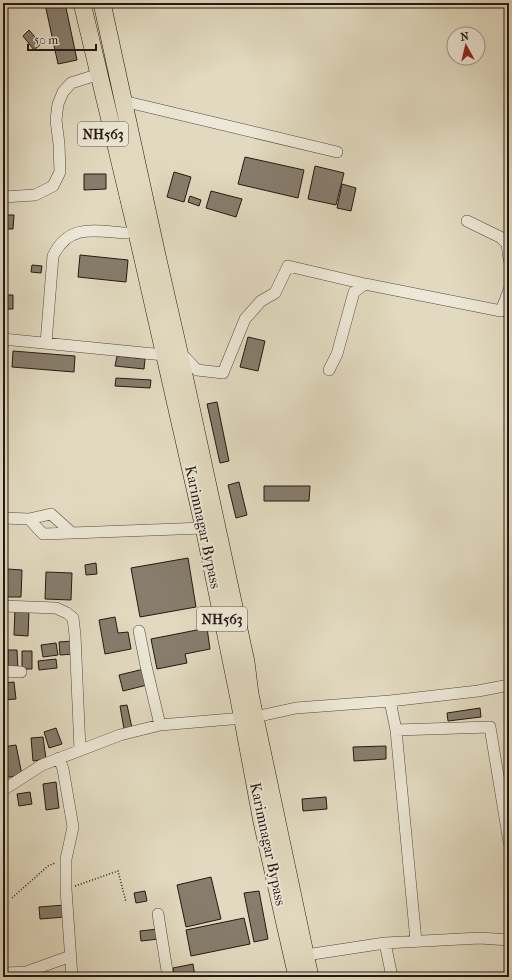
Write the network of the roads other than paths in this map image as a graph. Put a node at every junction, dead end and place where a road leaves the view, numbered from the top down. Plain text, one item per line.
1 (74, 3) edge
2 (82, 3) edge
3 (102, 3) edge
4 (90, 77) junction
5 (123, 101) junction
6 (337, 152) dead end
7 (3, 197) edge
8 (467, 221) dead end
9 (132, 238) junction
10 (509, 259) edge
11 (365, 284) junction
12 (509, 290) edge
13 (505, 312) edge
14 (3, 339) edge
15 (46, 343) junction
16 (172, 354) junction
17 (329, 370) dead end
18 (3, 518) edge
19 (29, 519) junction
20 (204, 528) junction
21 (76, 532) junction
22 (3, 606) edge
23 (139, 631) dead end
24 (3, 671) edge
25 (21, 672) dead end
26 (509, 685) edge
27 (390, 701) junction
28 (248, 717) junction
29 (160, 725) junction
30 (396, 730) junction
31 (80, 750) junction
32 (59, 758) junction
33 (3, 790) edge
34 (509, 842) edge
35 (158, 914) dead end
36 (509, 940) edge
37 (416, 941) junction
38 (385, 943) junction
39 (306, 955) junction
40 (71, 956) junction
41 (3, 973) edge
42 (33, 974) edge
43 (72, 977) edge
44 (168, 977) edge
45 (297, 977) edge
46 (310, 977) edge
47 (392, 977) edge

1 - 4 highway, NH563
2 - 9 highway
3 - 5 highway, NH563
4 - 7 street
4 - 9 highway, NH563
5 - 6 street
5 - 16 highway, NH563
8 - 10 street
9 - 15 street
9 - 16 highway, Karimnagar Bypass / NH563
11 - 13 street
11 - 16 street
11 - 17 street
12 - 13 street
14 - 15 street
15 - 16 street
16 - 20 highway, Karimnagar Bypass / NH563
16 - 28 highway, Karimnagar Bypass / NH563
18 - 19 street
19 - 21 street
19 - 21 street
20 - 21 street
20 - 28 highway, Karimnagar Bypass / NH563
22 - 31 street
23 - 29 street
24 - 25 street
26 - 27 street
27 - 28 street
27 - 30 street
28 - 29 street
28 - 39 highway, Karimnagar Bypass / NH563
28 - 45 highway, Karimnagar Bypass / NH563
29 - 31 street
30 - 34 street
30 - 37 street
31 - 32 street
32 - 33 street
32 - 40 street
35 - 44 street
36 - 37 street
37 - 38 street
38 - 39 street
38 - 47 street
39 - 46 highway, Karimnagar Bypass / NH563
40 - 42 street
40 - 43 street
41 - 42 street

